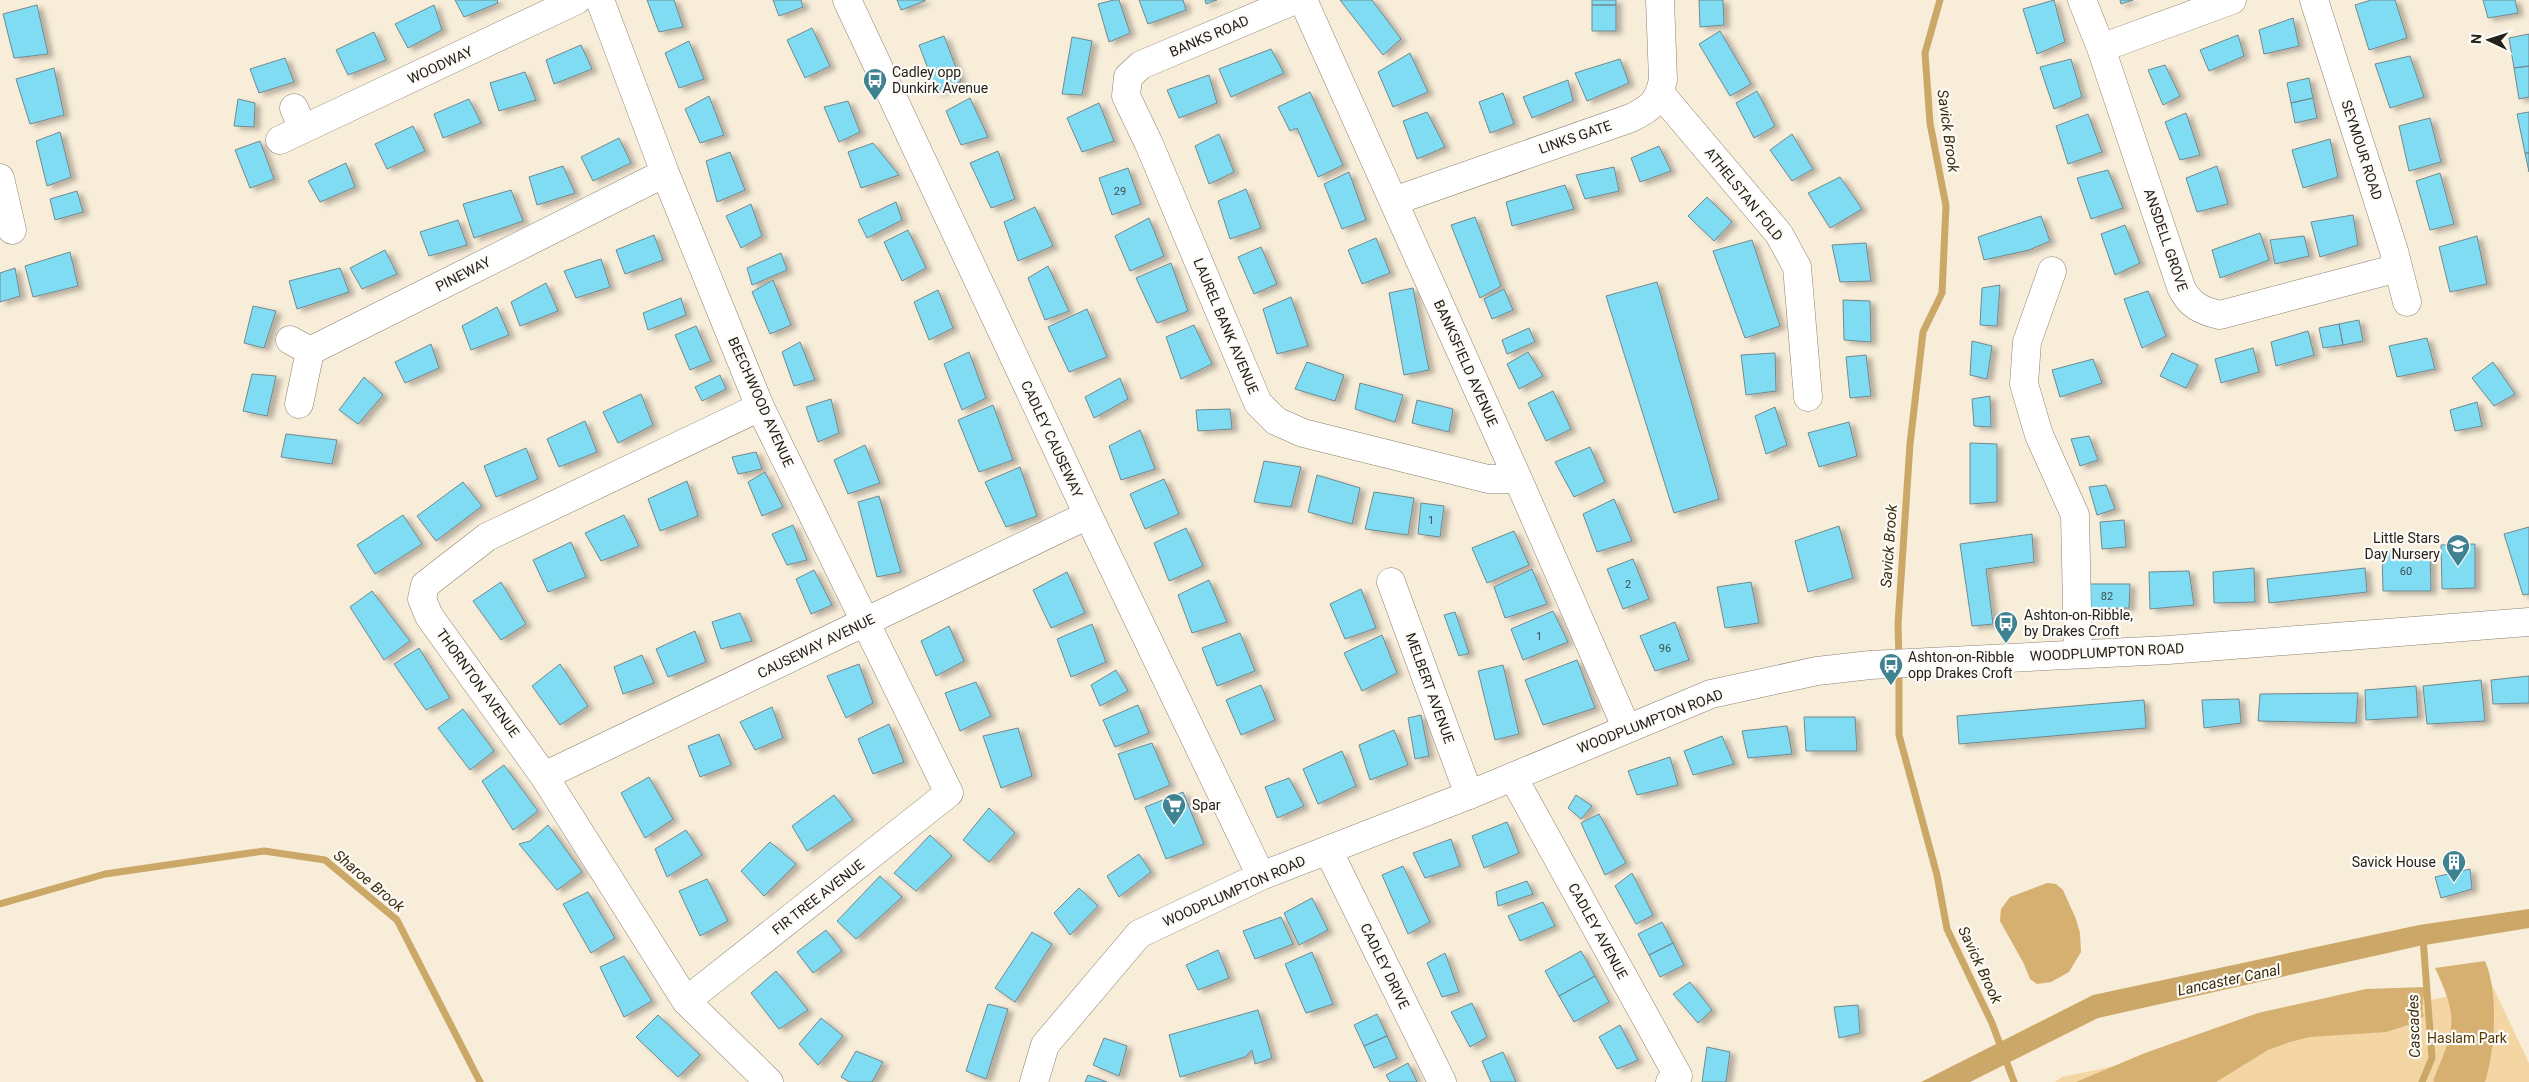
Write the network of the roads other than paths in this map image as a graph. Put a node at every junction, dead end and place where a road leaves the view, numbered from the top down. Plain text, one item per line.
1 (577, 0) edge
2 (600, 0) edge
3 (847, 0) edge
4 (1294, 0) edge
5 (1303, 0) edge
6 (1660, 0) edge
7 (2082, 0) edge
8 (2232, 0) edge
9 (2314, 0) edge
10 (2102, 48) junction
11 (1128, 77) joint
12 (1660, 93) junction
13 (292, 126) dead end
14 (665, 173) junction
15 (0, 178) edge
16 (1394, 201) junction
17 (13, 230) edge
18 (2398, 268) junction
19 (2052, 271) dead end
20 (2407, 302) dead end
21 (1808, 397) dead end
22 (298, 404) dead end
23 (760, 407) junction
24 (1518, 479) junction
25 (1088, 515) junction
26 (1391, 582) dead end
27 (866, 622) junction
28 (2529, 622) edge
29 (2078, 654) junction
30 (1626, 728) junction
31 (544, 776) junction
32 (1513, 777) junction
33 (949, 792) joint
34 (1469, 795) junction
35 (1328, 850) junction
36 (1261, 876) junction
37 (686, 1001) junction
38 (769, 1082) edge
39 (1034, 1082) edge
40 (1442, 1082) edge
41 (1670, 1082) edge

1 - 13 street, WOODWAY
2 - 14 street, BEECHWOOD AVENUE
3 - 25 street, CADLEY CAUSEWAY
4 - 11 street, BANKS ROAD
5 - 16 street, BANKSFIELD AVENUE
6 - 12 street
7 - 10 street, ANSDELL GROVE
8 - 10 street
9 - 18 street, SEYMOUR ROAD
10 - 18 street, ANSDELL GROVE
11 - 24 street, LAUREL BANK AVENUE
12 - 16 street, LINKS GATE
12 - 21 street, ATHELSTAN FOLD
14 - 22 street, PINEWAY
14 - 23 street, BEECHWOOD AVENUE
15 - 17 street
16 - 24 street, BANKSFIELD AVENUE
18 - 20 street, SEYMOUR ROAD
19 - 29 street
23 - 27 street, BEECHWOOD AVENUE
23 - 31 street, THORNTON AVENUE
24 - 30 street, BANKSFIELD AVENUE
25 - 27 street, CAUSEWAY AVENUE
25 - 36 street, CADLEY CAUSEWAY
26 - 34 street, MELBERT AVENUE
27 - 31 street, CAUSEWAY AVENUE
27 - 33 street, BEECHWOOD AVENUE
28 - 29 street, WOODPLUMPTON ROAD
29 - 30 street, WOODPLUMPTON ROAD
30 - 32 street, WOODPLUMPTON ROAD
31 - 37 street, THORNTON AVENUE
32 - 34 street, WOODPLUMPTON ROAD
32 - 41 street, CADLEY AVENUE
33 - 37 street, FIR TREE AVENUE
34 - 35 street, WOODPLUMPTON ROAD
35 - 36 street, WOODPLUMPTON ROAD
35 - 40 street, CADLEY DRIVE
36 - 39 street, WOODPLUMPTON ROAD
37 - 38 street, THORNTON AVENUE

